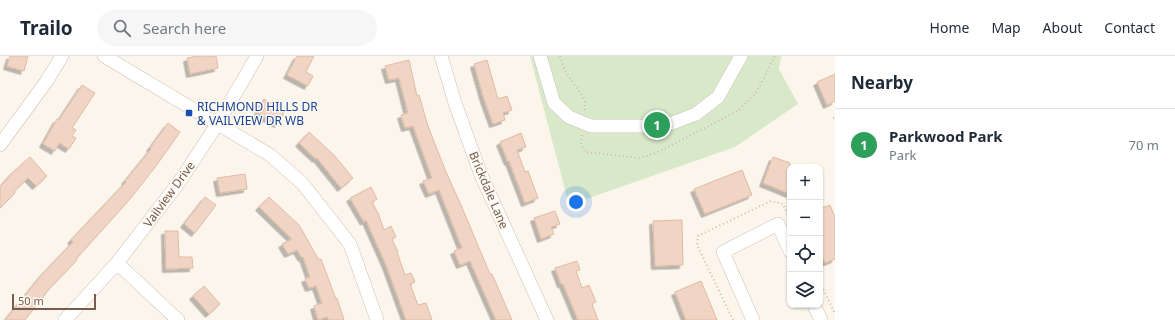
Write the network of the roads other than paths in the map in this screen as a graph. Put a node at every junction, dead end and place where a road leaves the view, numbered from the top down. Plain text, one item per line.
1 (62, 56) edge
2 (104, 56) edge
3 (257, 56) edge
4 (441, 56) edge
5 (540, 56) edge
6 (741, 56) edge
7 (218, 124) junction
8 (0, 145) edge
9 (787, 244) edge
10 (117, 263) junction
11 (815, 308) edge
12 (65, 320) edge
13 (178, 320) edge
14 (377, 320) edge
15 (547, 320) edge
16 (753, 320) edge
17 (821, 320) edge

1 - 8 street
2 - 7 street
3 - 7 street, Vailview Drive
4 - 15 street, Brickdale Lane
5 - 6 street
7 - 10 street, Vailview Drive
7 - 14 street
9 - 16 street
10 - 12 street, Vailview Drive
10 - 13 street
11 - 17 street

